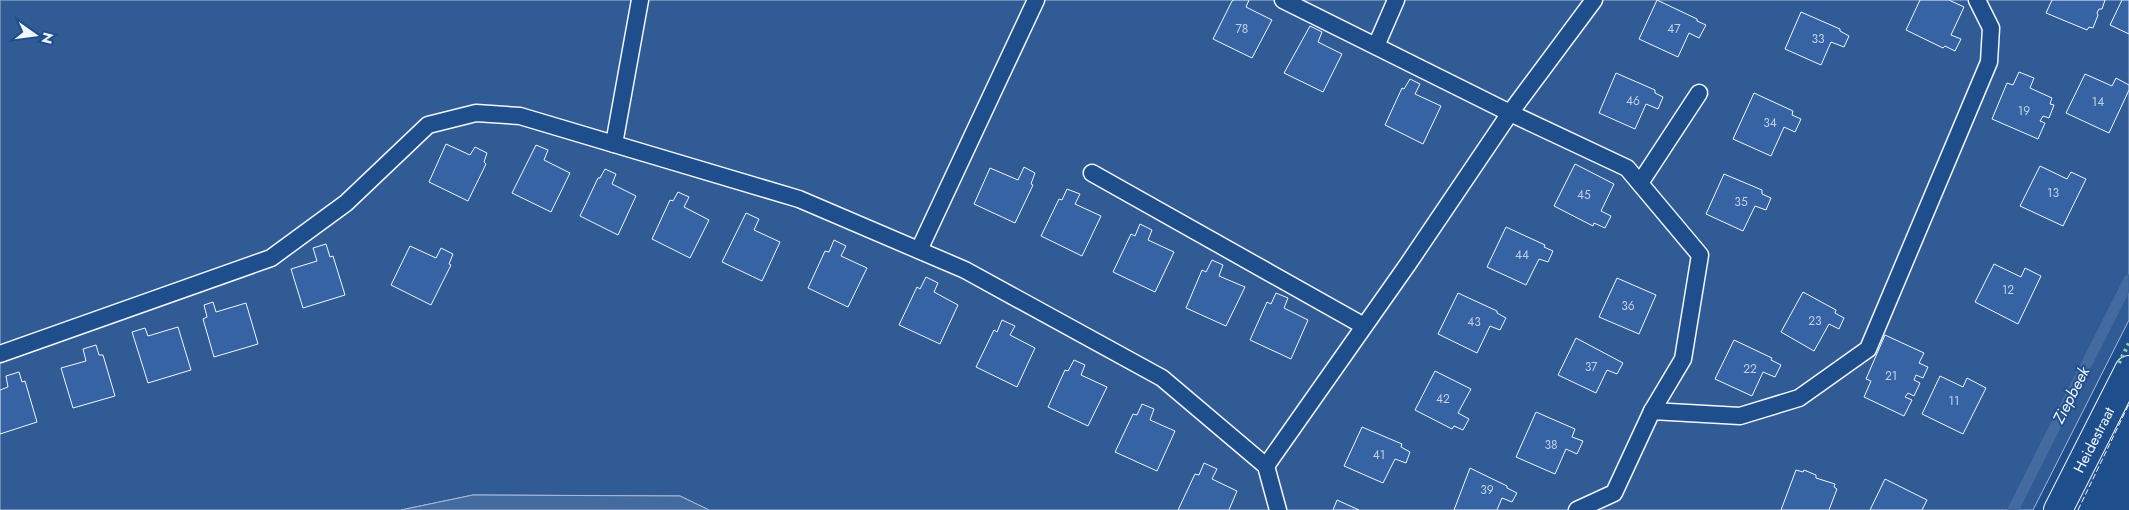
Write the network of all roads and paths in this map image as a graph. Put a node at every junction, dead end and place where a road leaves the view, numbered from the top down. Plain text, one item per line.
1 (640, 0) edge
2 (1036, 0) edge
3 (1283, 0) edge
4 (1396, 0) edge
5 (1594, 0) edge
6 (1977, 0) edge
7 (1376, 46) junction
8 (1699, 93) dead end
9 (1510, 113) junction
10 (614, 144) junction
11 (1092, 173) dead end
12 (1640, 183) junction
13 (919, 250) junction
14 (1364, 326) junction
15 (0, 354) edge
16 (2129, 370) edge
17 (1652, 411) junction
18 (1266, 466) junction
19 (1278, 510) edge
20 (1577, 510) edge
21 (2058, 510) edge

1 - 10 lane
2 - 13 lane
3 - 7 lane
4 - 7 lane
5 - 9 lane
6 - 17 lane
7 - 9 lane
8 - 12 lane
9 - 12 lane
9 - 14 lane
10 - 13 lane
10 - 15 lane
11 - 14 lane
12 - 17 lane
13 - 18 lane
14 - 18 lane
16 - 21 street, Heidestraat
17 - 20 lane
18 - 19 lane

